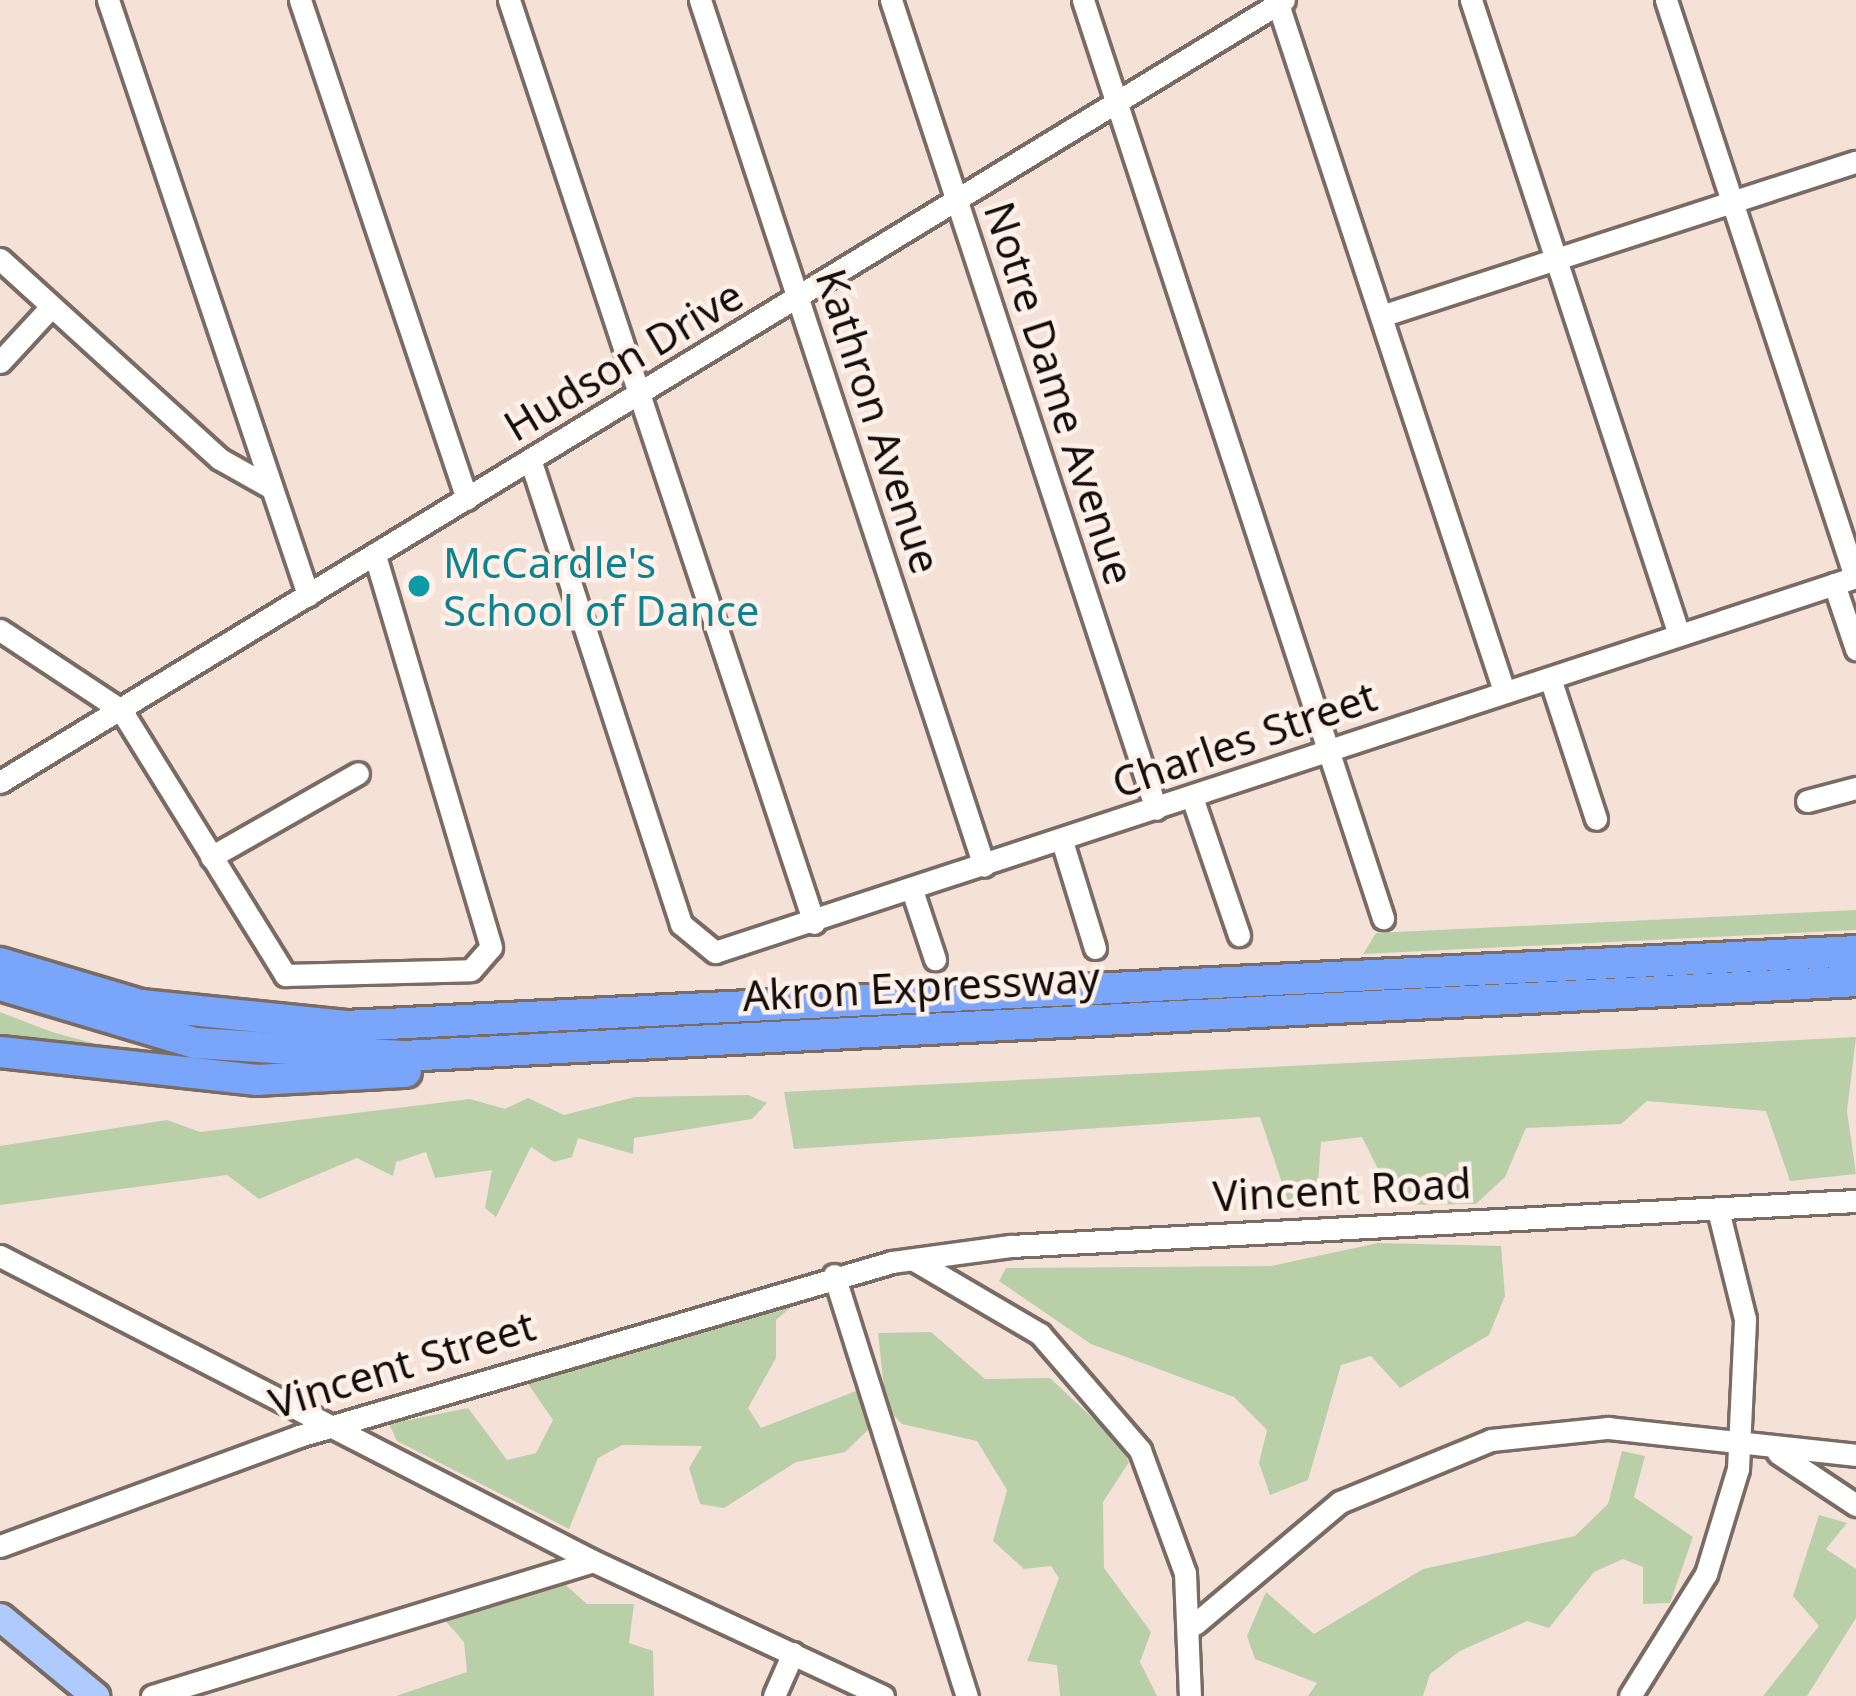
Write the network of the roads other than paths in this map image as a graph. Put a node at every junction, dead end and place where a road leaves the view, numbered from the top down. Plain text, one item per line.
1 (108, 0) edge
2 (300, 0) edge
3 (509, 0) edge
4 (700, 0) edge
5 (891, 0) edge
6 (1084, 0) edge
7 (1471, 0) edge
8 (1666, 0) edge
9 (1281, 2) edge
10 (1119, 104) junction
11 (1856, 162) edge
12 (958, 201) junction
13 (1731, 202) junction
14 (0, 259) edge
15 (1556, 260) junction
16 (798, 298) junction
17 (51, 307) junction
18 (1382, 316) junction
19 (0, 362) edge
20 (638, 396) junction
21 (531, 462) junction
22 (268, 486) junction
23 (467, 500) junction
24 (375, 556) junction
25 (1848, 579) edge
26 (308, 595) junction
27 (0, 631) edge
28 (1679, 635) junction
29 (1856, 649) edge
30 (1550, 678) junction
31 (1504, 691) junction
32 (122, 710) junction
33 (1328, 752) junction
34 (358, 773) dead end
35 (0, 782) edge
36 (1856, 788) edge
37 (1192, 797) junction
38 (1808, 801) dead end
39 (1156, 809) junction
40 (1596, 819) dead end
41 (1062, 841) junction
42 (211, 857) junction
43 (984, 866) junction
44 (913, 890) junction
45 (1383, 918) dead end
46 (814, 923) junction
47 (1239, 934) dead end
48 (1095, 948) dead end
49 (1856, 951) edge
50 (935, 959) dead end
51 (0, 963) edge
52 (1856, 981) edge
53 (0, 986) edge
54 (573, 1050) junction
55 (0, 1052) edge
56 (1856, 1202) edge
57 (1718, 1210) junction
58 (976, 1250) junction
59 (0, 1256) edge
60 (914, 1260) junction
61 (834, 1275) junction
62 (966, 1285) junction
63 (342, 1423) junction
64 (1743, 1442) junction
65 (1778, 1453) junction
66 (1856, 1455) edge
67 (1856, 1505) edge
68 (538, 1530) junction
69 (0, 1546) edge
70 (592, 1561) junction
71 (535, 1571) junction
72 (0, 1617) edge
73 (1195, 1624) junction
74 (793, 1653) junction
75 (964, 1688) edge
76 (94, 1696) edge
77 (152, 1696) edge
78 (775, 1696) edge
79 (883, 1696) edge
80 (945, 1696) edge
81 (1190, 1696) edge
82 (1630, 1696) edge

1 - 22 street
2 - 23 street
3 - 20 street
4 - 16 street, Kathron Avenue
5 - 12 street, Notre Dame Avenue
6 - 10 street
7 - 15 street
8 - 13 street
9 - 10 street, Hudson Drive
9 - 18 street
10 - 12 street, Hudson Drive
10 - 33 street
11 - 13 street
12 - 16 street, Hudson Drive
12 - 39 street, Notre Dame Avenue
13 - 15 street
13 - 25 street
14 - 17 street
15 - 18 street
15 - 28 street
16 - 20 street, Hudson Drive
16 - 43 street, Kathron Avenue
17 - 19 street
17 - 22 street
18 - 31 street
20 - 21 street, Hudson Drive
20 - 46 street
21 - 23 street, Hudson Drive
21 - 46 street, Charles Street
22 - 26 street
23 - 24 street, Hudson Drive
24 - 26 street, Hudson Drive
24 - 42 street
25 - 28 street, Charles Street
25 - 29 street
26 - 32 street, Hudson Drive
27 - 32 street
28 - 30 street, Charles Street
30 - 31 street, Charles Street
30 - 40 street
31 - 33 street, Charles Street
32 - 35 street, Hudson Drive
32 - 42 street
33 - 37 street, Charles Street
33 - 45 street
34 - 42 street
36 - 38 street
37 - 39 street, Charles Street
37 - 47 street
39 - 41 street, Charles Street
41 - 43 street, Charles Street
41 - 48 street
43 - 44 street, Charles Street
44 - 46 street, Charles Street
44 - 50 street
49 - 51 highway, Akron Expressway
52 - 54 highway, Akron Expressway
53 - 54 highway, Akron Expressway
54 - 55 highway
56 - 57 street, Vincent Road
57 - 58 street, Vincent Road
57 - 64 street
58 - 60 street, Vincent Road
58 - 62 street
59 - 63 street
60 - 61 street, Vincent Road
60 - 62 street
61 - 63 street, Vincent Street
61 - 75 street
62 - 73 street
63 - 68 street
63 - 69 street, Vincent Street
64 - 65 street
64 - 73 street
64 - 82 street
65 - 66 street
65 - 67 street
68 - 70 street
68 - 71 street
70 - 71 street
70 - 74 street
71 - 77 street
72 - 76 main road
73 - 81 street
74 - 78 street
74 - 79 street
75 - 80 street

